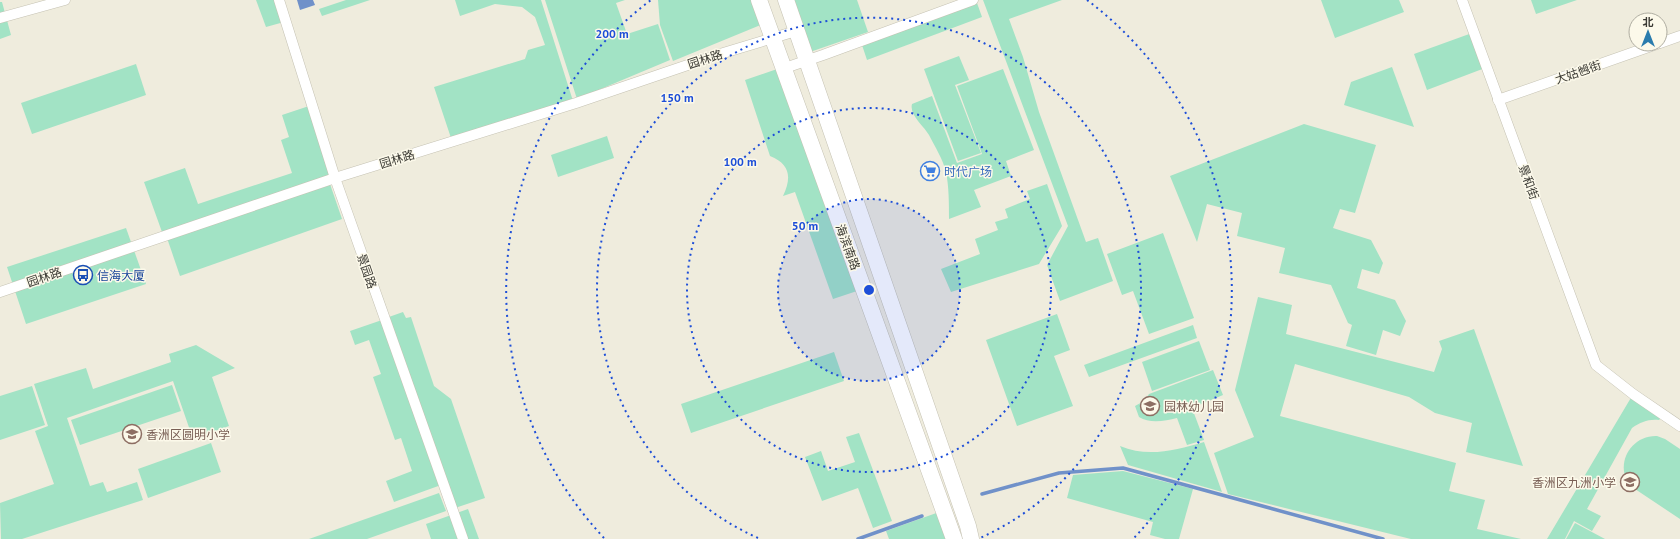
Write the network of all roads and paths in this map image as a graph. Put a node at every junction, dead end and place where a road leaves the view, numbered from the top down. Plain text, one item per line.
1 (65, 0) edge
2 (279, 0) edge
3 (759, 0) edge
4 (786, 0) edge
5 (973, 0) edge
6 (1462, 0) edge
7 (0, 18) edge
8 (796, 31) junction
9 (1680, 36) edge
10 (772, 39) junction
11 (1668, 41) edge
12 (1636, 52) edge
13 (806, 61) junction
14 (782, 69) junction
15 (1498, 100) junction
16 (335, 178) junction
17 (0, 292) edge
18 (1680, 426) edge
19 (948, 522) junction
20 (970, 532) edge
21 (463, 539) edge
22 (950, 539) edge
23 (954, 539) edge
24 (977, 539) edge

1 - 7 street
2 - 16 street, 景园路
3 - 10 main road, 海滨南路
4 - 8 main road, 海滨南路
5 - 13 street
6 - 15 street, 景和街
8 - 10 street, 园林路
8 - 13 main road, 海滨南路
9 - 11 street, 大姑乸街
10 - 14 main road, 海滨南路
10 - 16 street, 园林路
12 - 15 street, 大姑乸街
13 - 14 street
13 - 20 main road, 海滨南路
14 - 19 main road, 海滨南路
15 - 18 street, 景和街
16 - 17 street, 园林路
16 - 21 street, 景园路
19 - 22 main road
19 - 23 main road, 海滨南路
20 - 24 main road, 海滨南路

